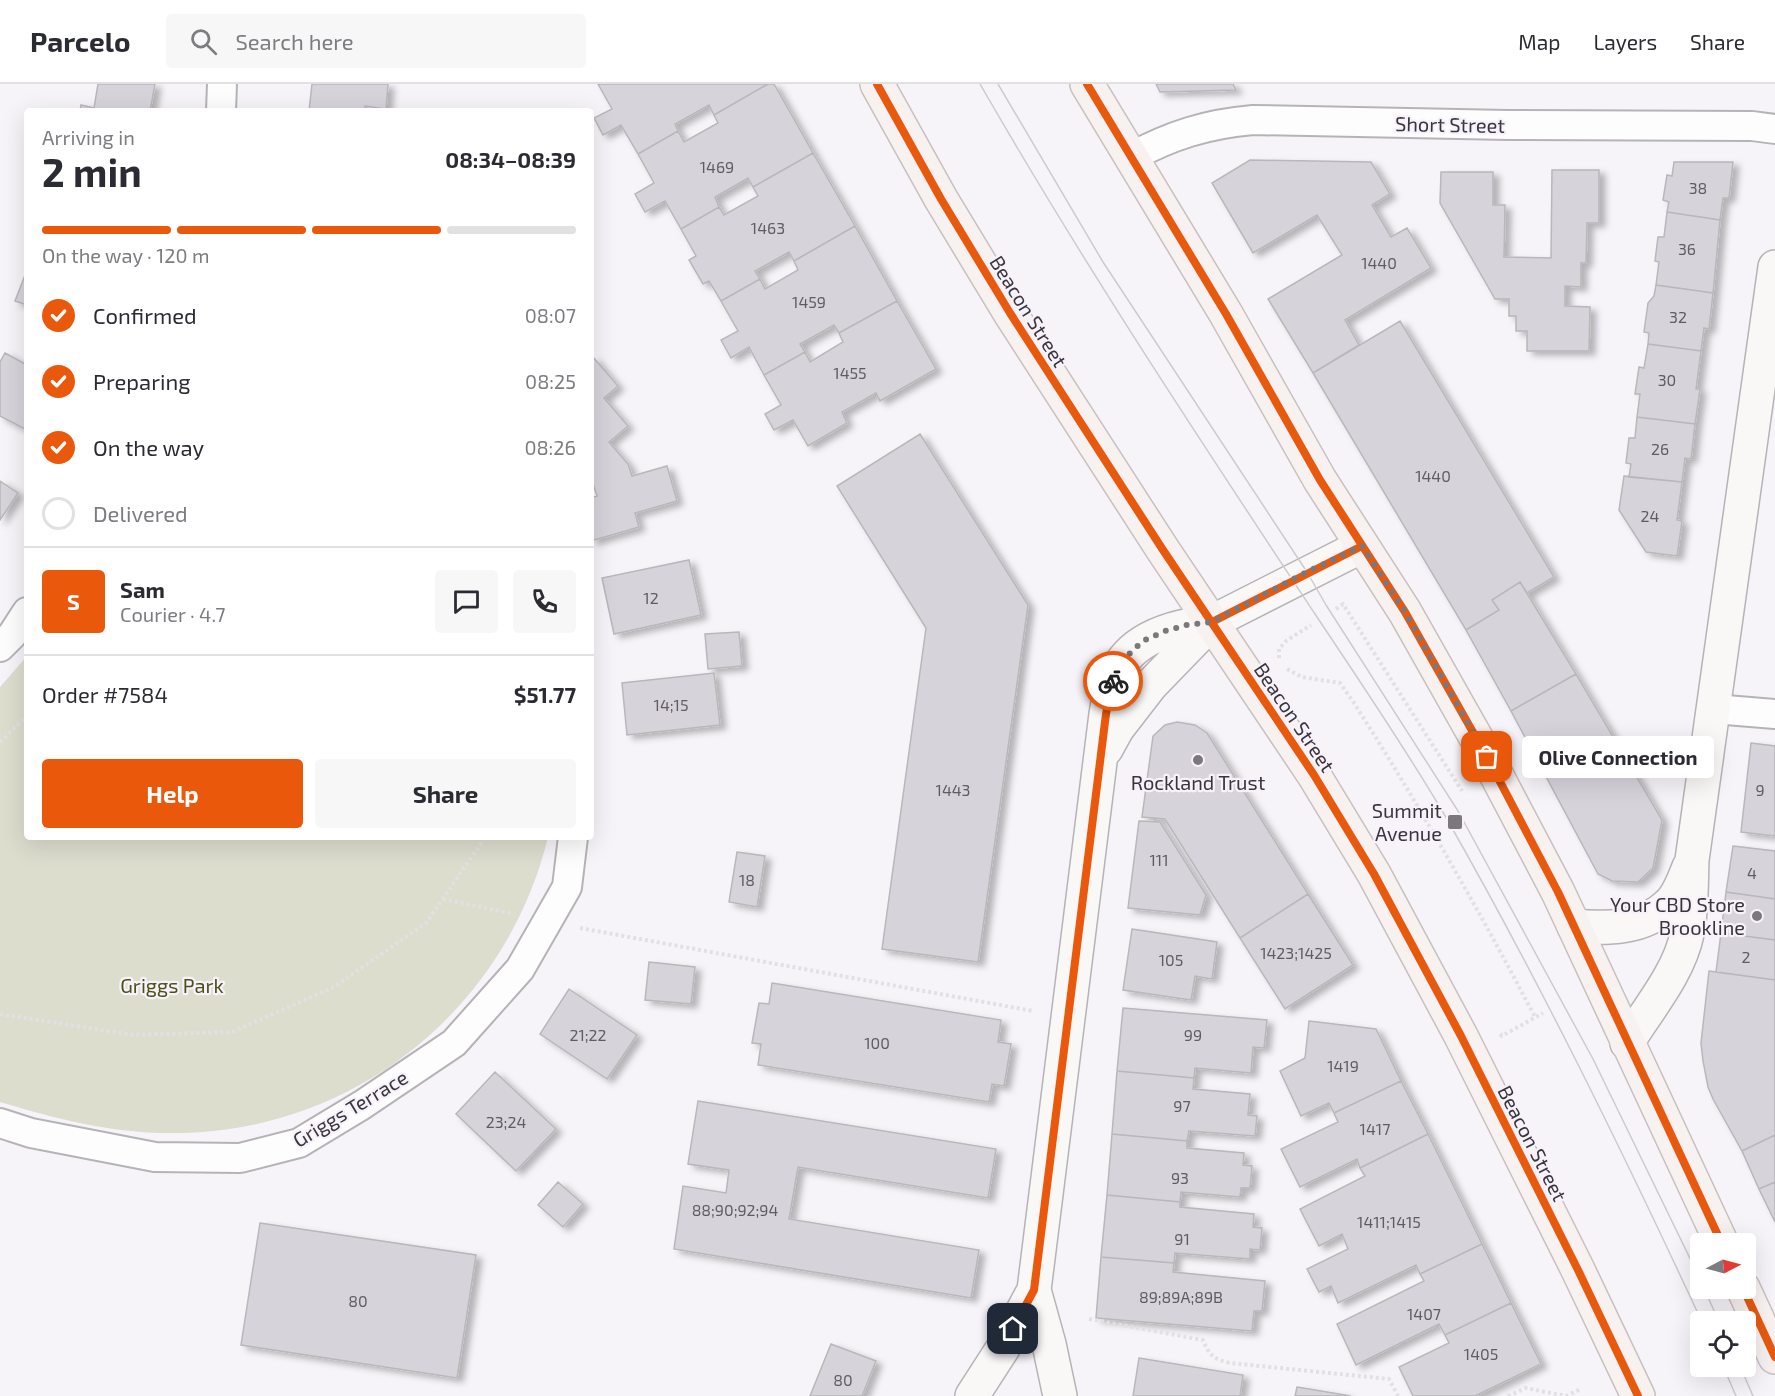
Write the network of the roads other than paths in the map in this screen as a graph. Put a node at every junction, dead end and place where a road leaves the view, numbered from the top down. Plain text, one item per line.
1 (222, 84) edge
2 (876, 84) edge
3 (1087, 84) edge
4 (220, 108) edge
5 (1775, 129) edge
6 (1131, 157) junction
7 (1775, 267) edge
8 (1362, 546) junction
9 (24, 617) edge
10 (1212, 622) junction
11 (0, 647) edge
12 (1714, 709) junction
13 (1775, 714) edge
14 (573, 840) edge
15 (1692, 860) junction
16 (1574, 926) junction
17 (1627, 1042) junction
18 (0, 1123) edge
19 (1717, 1233) edge
20 (1034, 1290) junction
21 (1748, 1299) edge
22 (1775, 1357) edge
23 (972, 1396) edge
24 (1060, 1396) edge
25 (1638, 1396) edge

1 - 4 street
2 - 10 main road, Beacon Street
3 - 6 main road
5 - 6 street, Short Street
6 - 8 main road
7 - 12 street
8 - 10 street
8 - 16 main road
9 - 11 street
10 - 20 street
10 - 25 main road, Beacon Street
12 - 13 street
12 - 15 street
14 - 18 street, Griggs Terrace
15 - 16 street
15 - 17 street
16 - 17 main road
17 - 19 main road
20 - 23 street
20 - 24 street
21 - 22 main road

